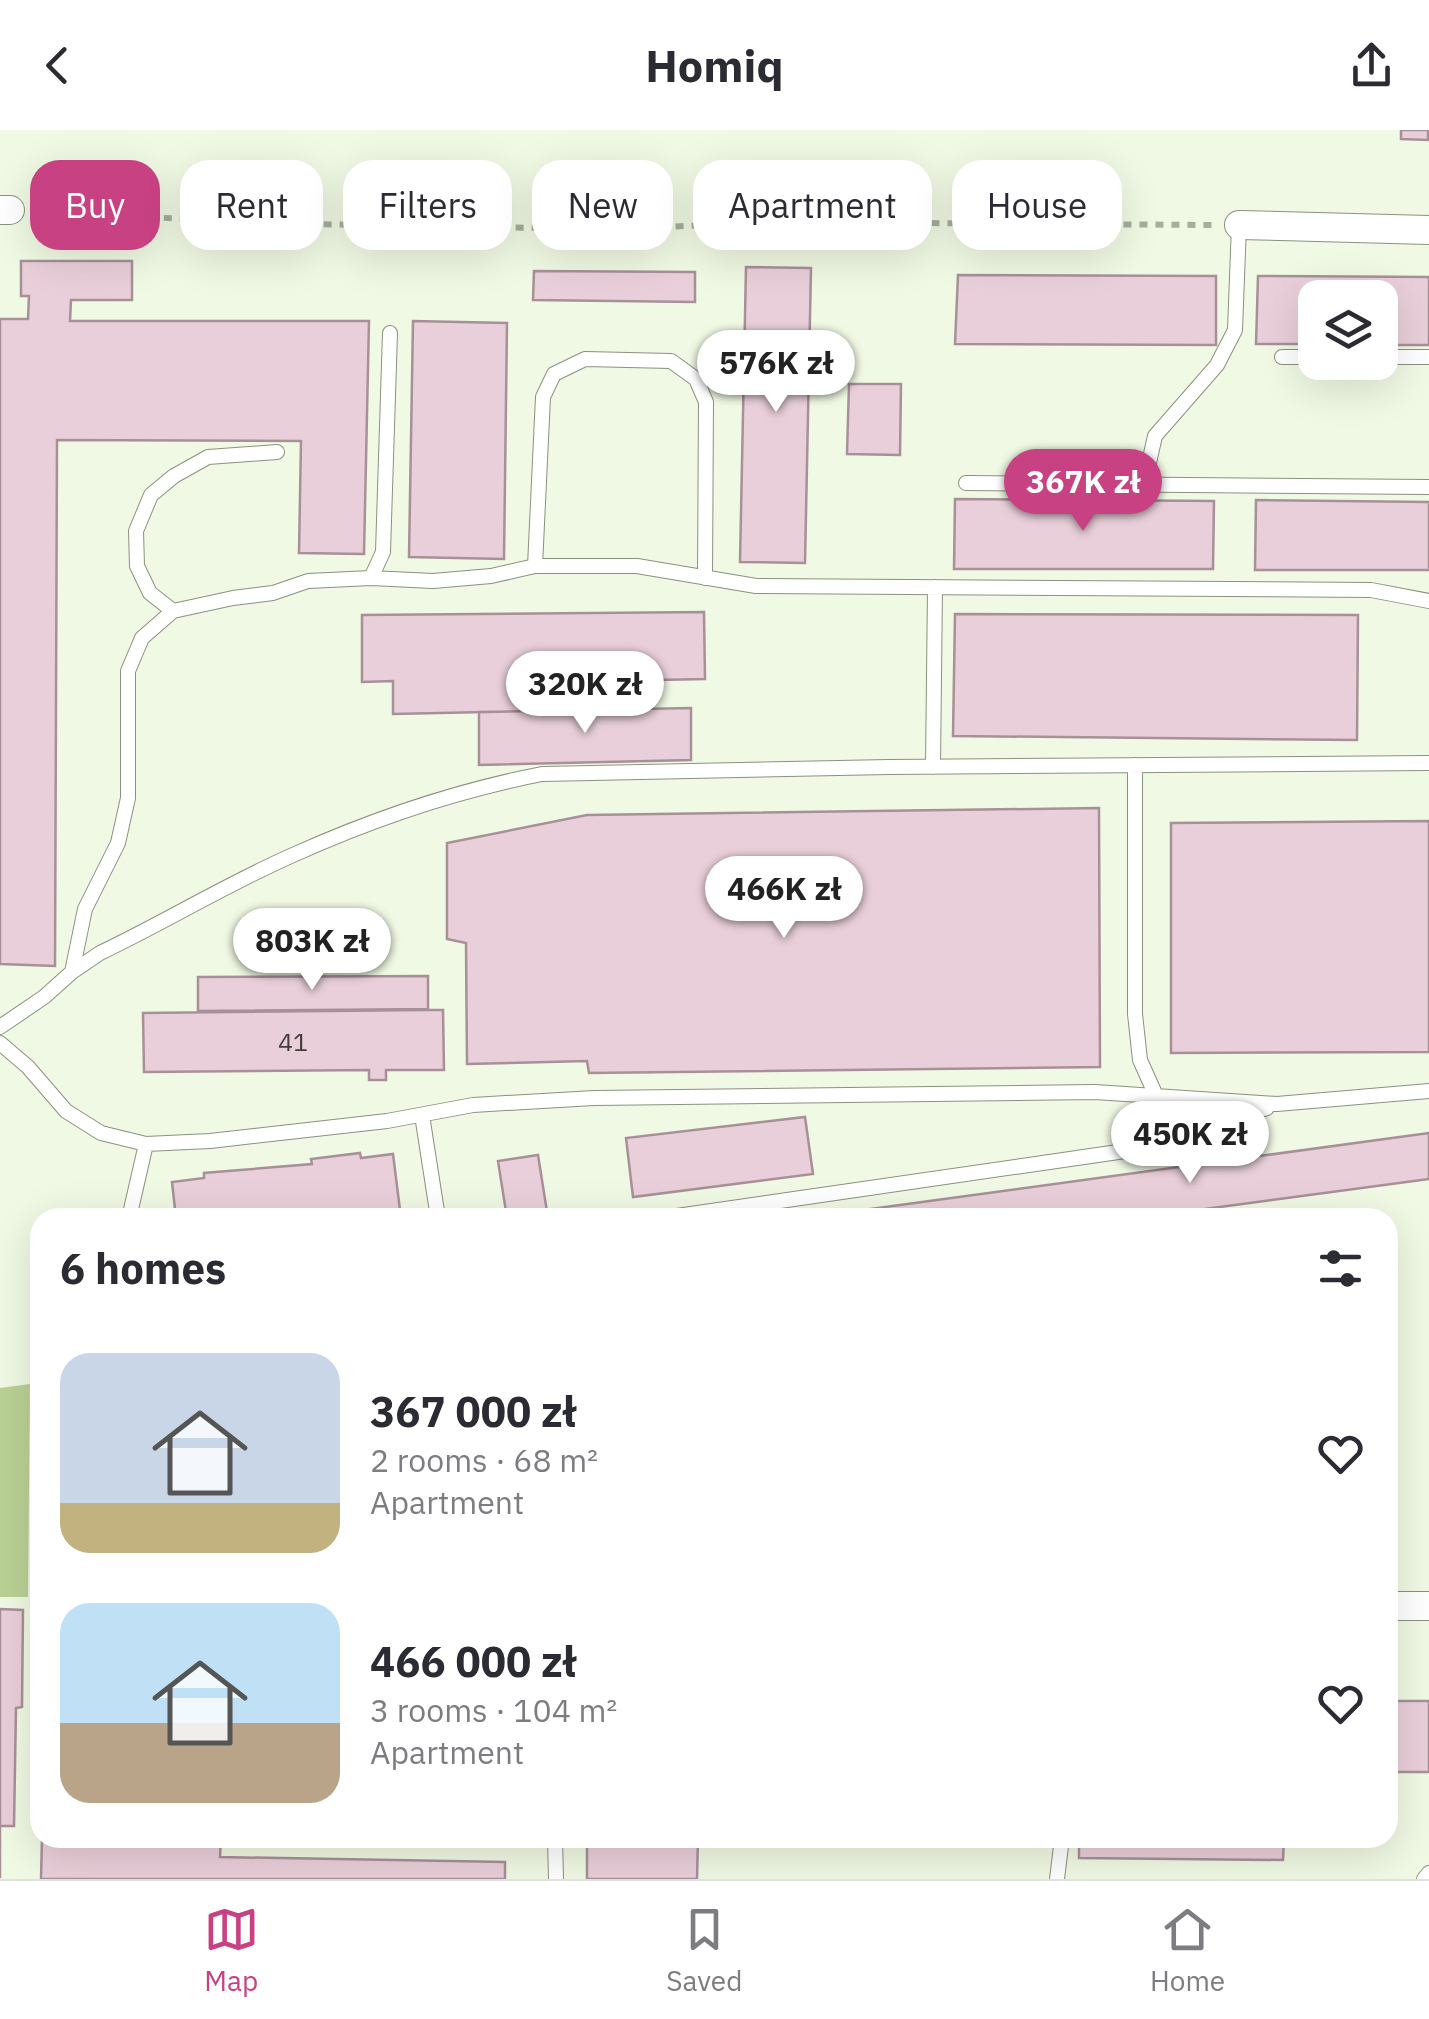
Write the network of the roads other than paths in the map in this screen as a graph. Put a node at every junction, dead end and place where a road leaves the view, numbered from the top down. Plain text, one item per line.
1 (1240, 225) joint
2 (1429, 230) edge
3 (390, 332) dead end
4 (1282, 357) dead end
5 (1298, 357) edge
6 (1398, 357) edge
7 (1429, 357) edge
8 (276, 452) dead end
9 (966, 483) dead end
10 (1144, 485) junction
11 (1429, 487) edge
12 (535, 566) junction
13 (371, 578) junction
14 (706, 578) junction
15 (935, 587) junction
16 (1429, 601) edge
17 (173, 612) junction
18 (1429, 764) edge
19 (1135, 765) junction
20 (933, 766) junction
21 (72, 972) junction
22 (0, 1027) edge
23 (0, 1044) edge
24 (1429, 1091) edge
25 (1157, 1098) junction
26 (1277, 1104) junction
27 (422, 1115) junction
28 (146, 1144) junction
29 (132, 1208) edge
30 (436, 1208) edge
31 (732, 1208) edge
32 (1398, 1606) edge
33 (1429, 1606) edge
34 (555, 1848) edge
35 (1061, 1848) edge
36 (556, 1879) edge
37 (1057, 1879) edge

1 - 2 street
1 - 10 lane
3 - 13 lane
4 - 5 lane
6 - 7 lane
8 - 17 lane
9 - 10 lane
10 - 11 lane
12 - 13 lane
12 - 14 lane
12 - 14 lane
13 - 17 lane
14 - 15 lane
15 - 16 lane
15 - 20 lane
17 - 21 lane
18 - 19 lane
19 - 20 lane
19 - 25 lane
20 - 21 lane
21 - 22 lane
23 - 28 lane
24 - 26 lane
25 - 26 lane
25 - 27 lane
26 - 31 lane
27 - 28 lane
27 - 30 lane
28 - 29 lane
32 - 33 street
34 - 36 lane
35 - 37 lane

